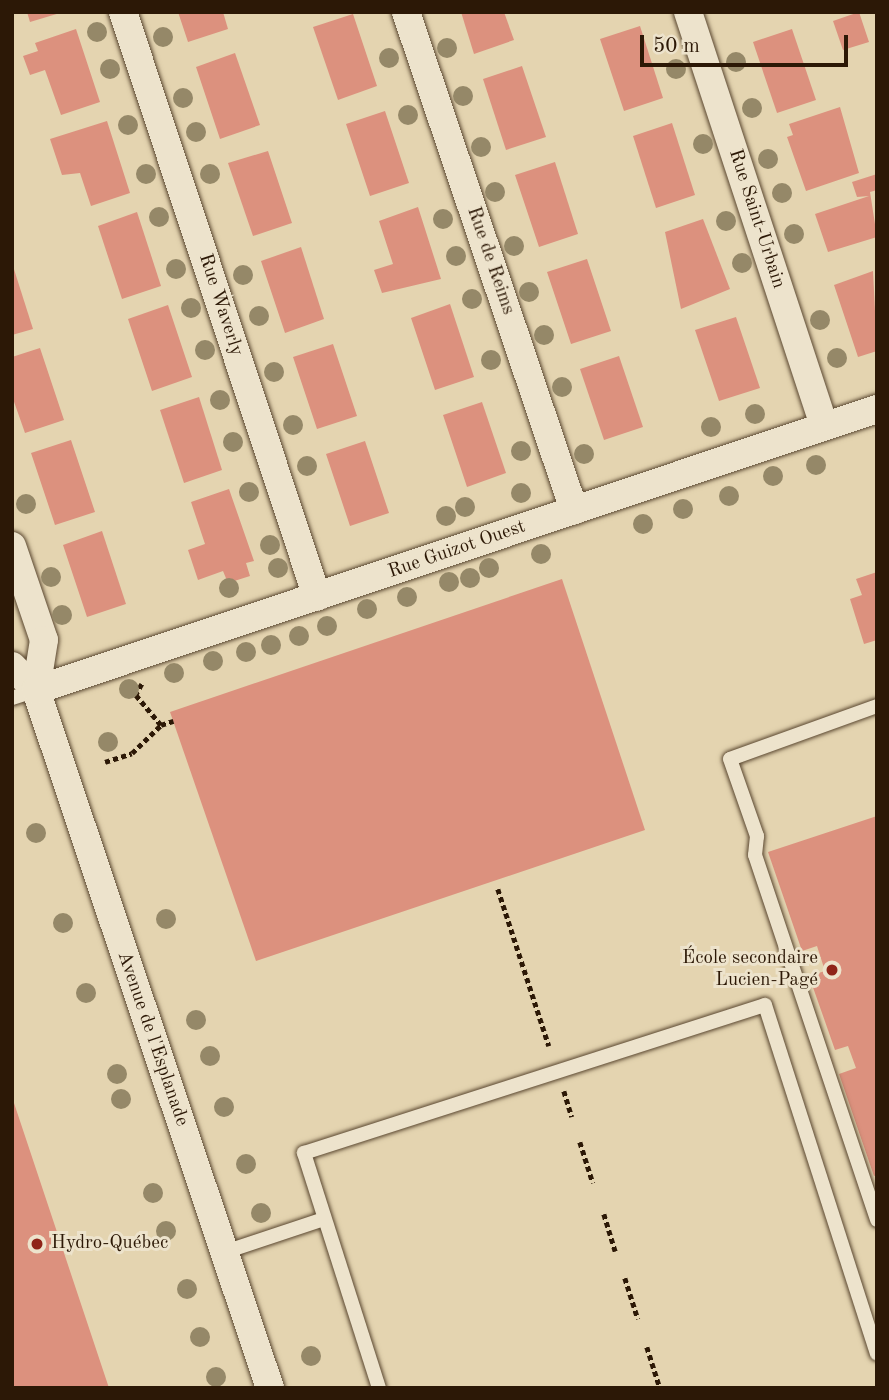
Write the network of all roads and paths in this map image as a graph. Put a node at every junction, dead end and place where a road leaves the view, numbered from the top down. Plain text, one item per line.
1 (123, 12) edge
2 (407, 12) edge
3 (688, 12) edge
4 (877, 409) edge
5 (824, 426) junction
6 (574, 510) junction
7 (12, 546) edge
8 (317, 597) junction
9 (12, 666) edge
10 (142, 683) dead end
11 (24, 694) edge
12 (877, 706) edge
13 (173, 721) dead end
14 (161, 725) junction
15 (105, 762) dead end
16 (498, 889) dead end
17 (549, 1046) dead end
18 (560, 1080) dead end
19 (572, 1117) dead end
20 (580, 1142) dead end
21 (593, 1183) dead end
22 (604, 1214) dead end
23 (324, 1219) junction
24 (877, 1220) edge
25 (615, 1251) dead end
26 (225, 1252) junction
27 (625, 1278) dead end
28 (638, 1319) dead end
29 (647, 1347) dead end
30 (877, 1353) edge
31 (270, 1388) edge
32 (379, 1388) edge
33 (660, 1388) edge

1 - 8 street, Rue Waverly
2 - 6 street, Rue de Reims
3 - 5 street, Rue Saint-Urbain
4 - 5 street, Rue Guizot Ouest
5 - 6 street, Rue Guizot Ouest
6 - 8 street, Rue Guizot Ouest
7 - 11 street, Avenue de l'Esplanade
8 - 11 street, Rue Guizot Ouest
9 - 11 street, Avenue de l'Esplanade
10 - 14 path
11 - 26 street, Avenue de l'Esplanade
12 - 24 lane
13 - 14 path
14 - 15 path
16 - 17 path
18 - 19 path
20 - 21 path
22 - 25 path
23 - 26 lane
23 - 30 lane
23 - 32 lane
26 - 31 street, Avenue de l'Esplanade
27 - 28 path
29 - 33 path

